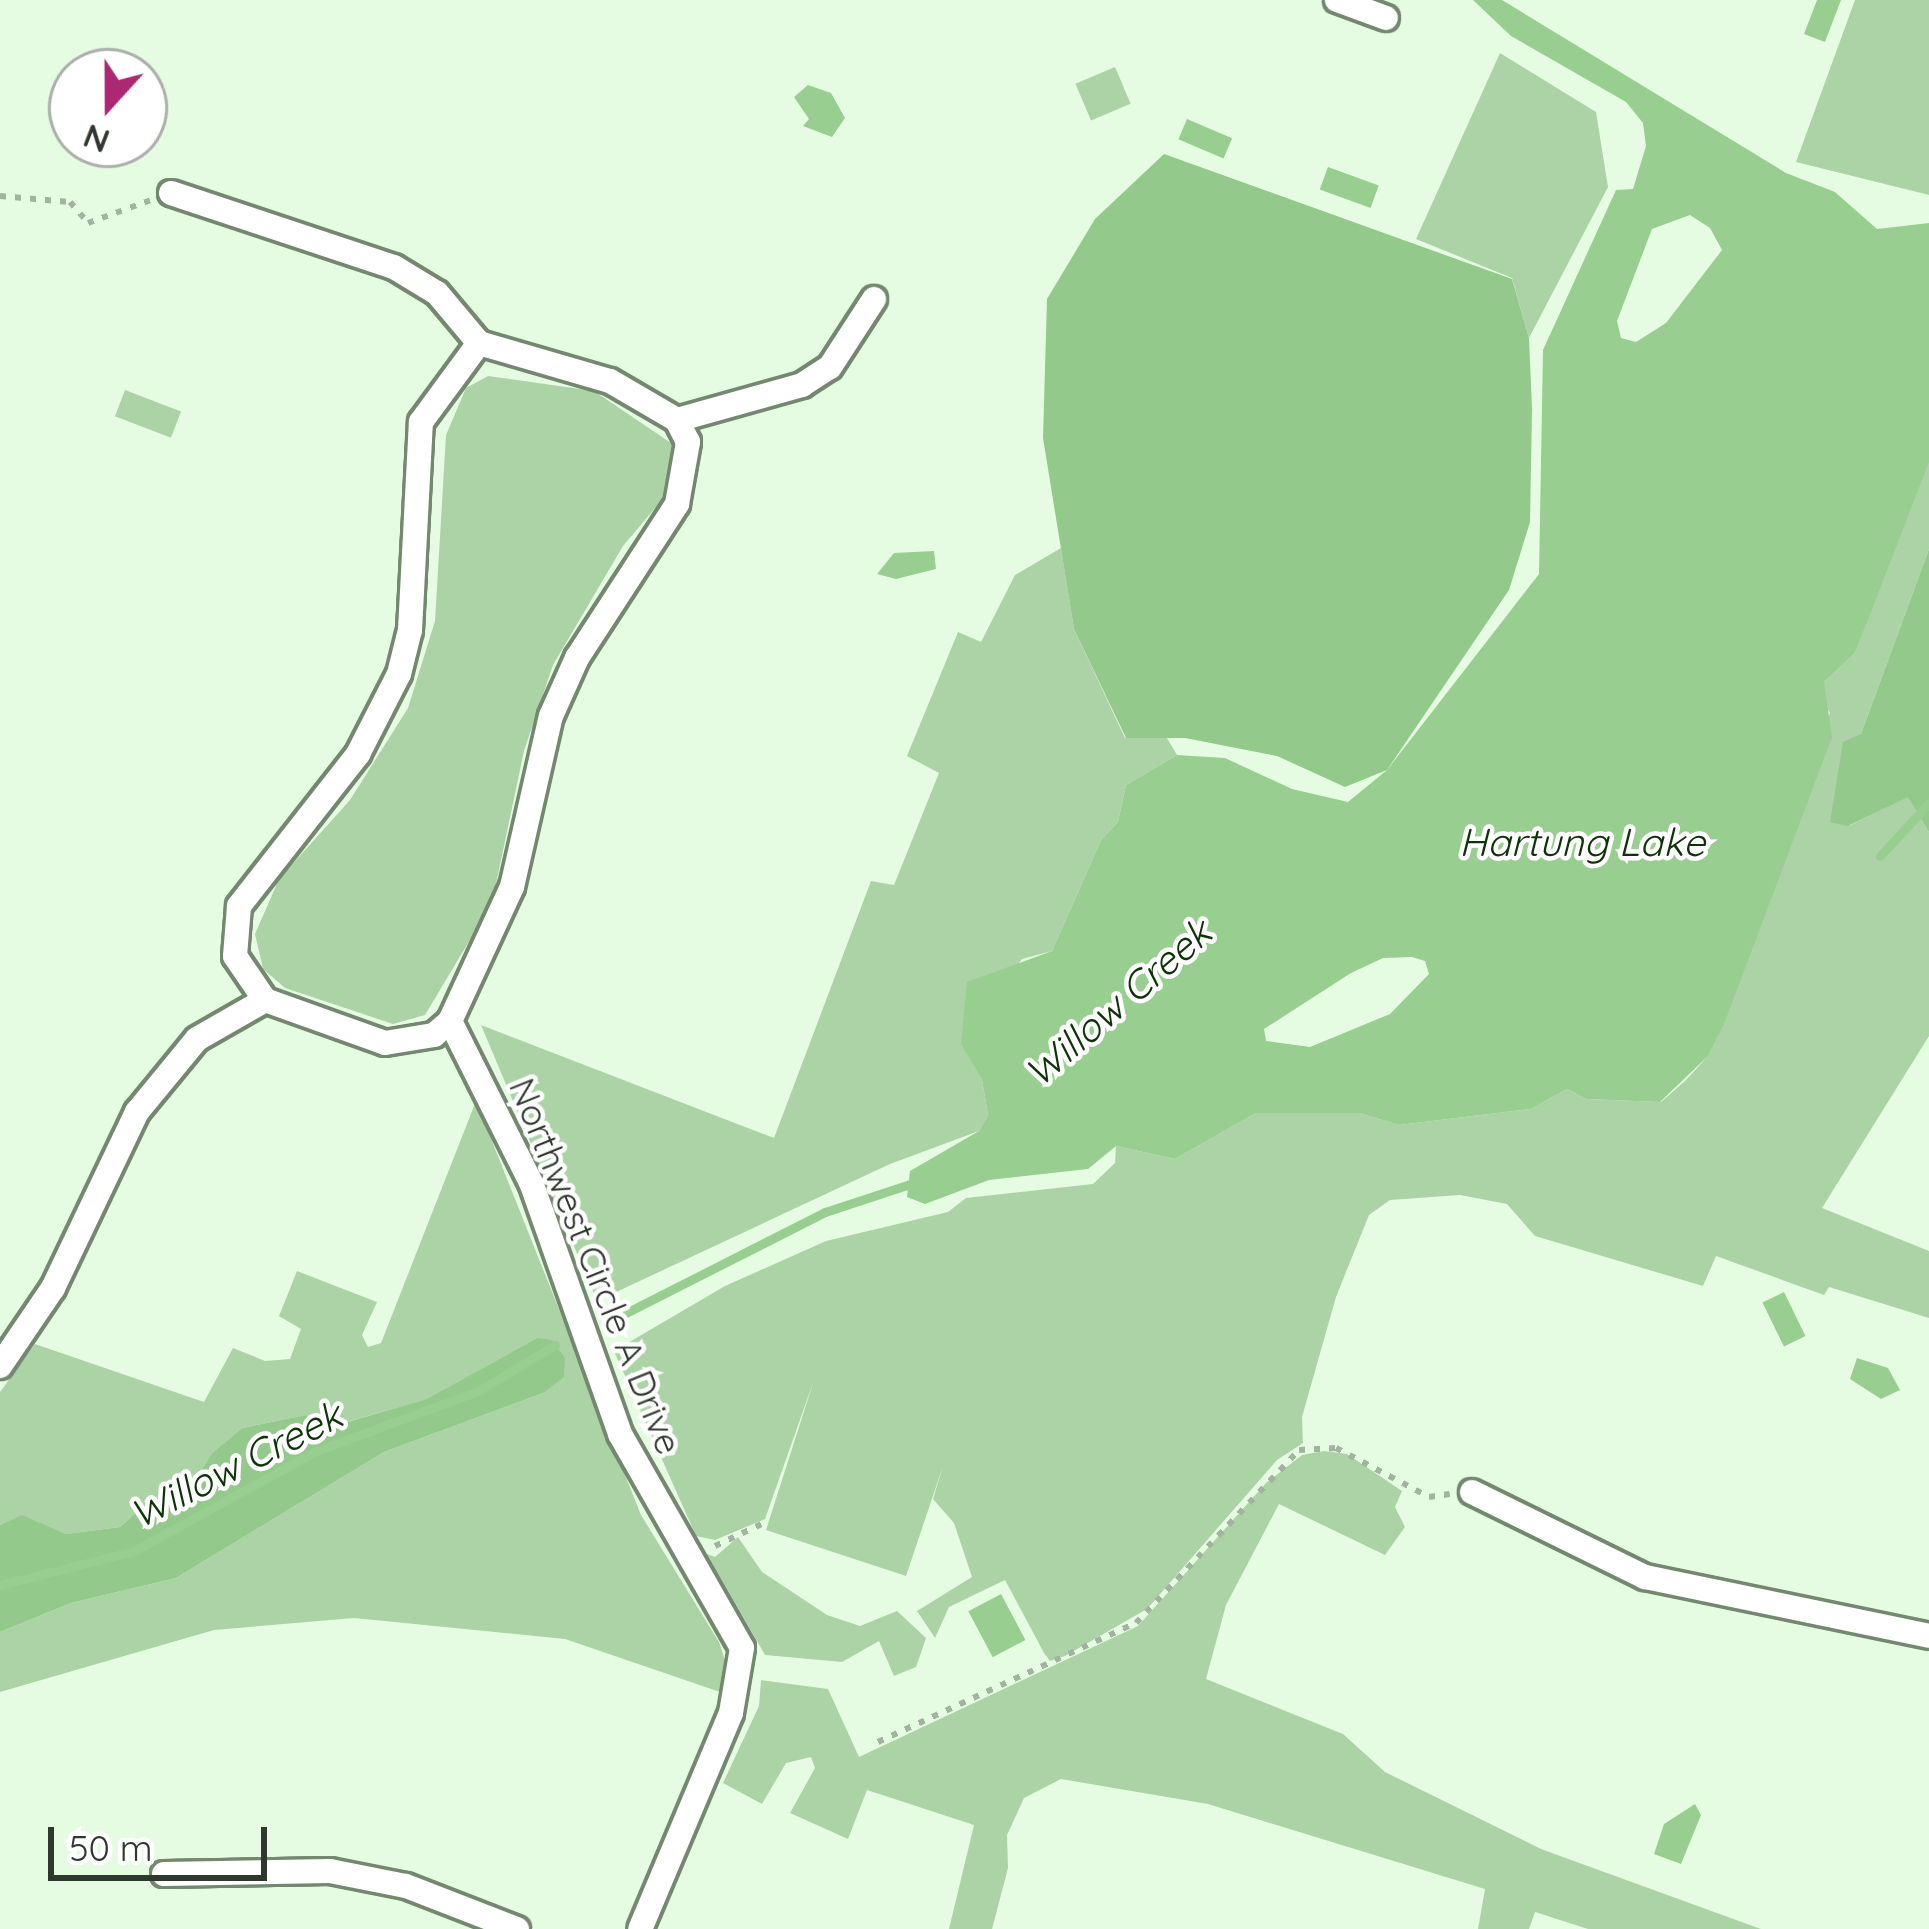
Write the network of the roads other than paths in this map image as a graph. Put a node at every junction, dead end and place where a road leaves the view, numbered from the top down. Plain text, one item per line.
1 (1334, 1) edge
2 (1386, 18) dead end
3 (171, 193) road end
4 (874, 298) dead end
5 (478, 343) junction
6 (677, 420) junction
7 (265, 1000) junction
8 (450, 1022) junction
9 (0, 1366) edge
10 (1472, 1492) road end
11 (1929, 1636) edge
12 (164, 1874) dead end
13 (517, 1929) edge
14 (640, 1929) edge

1 - 2 street
3 - 5 street
4 - 6 street
5 - 6 street
5 - 7 street
6 - 8 street
7 - 8 street
7 - 9 street
8 - 14 street, Northwest Circle A Drive
10 - 11 street
12 - 13 street

